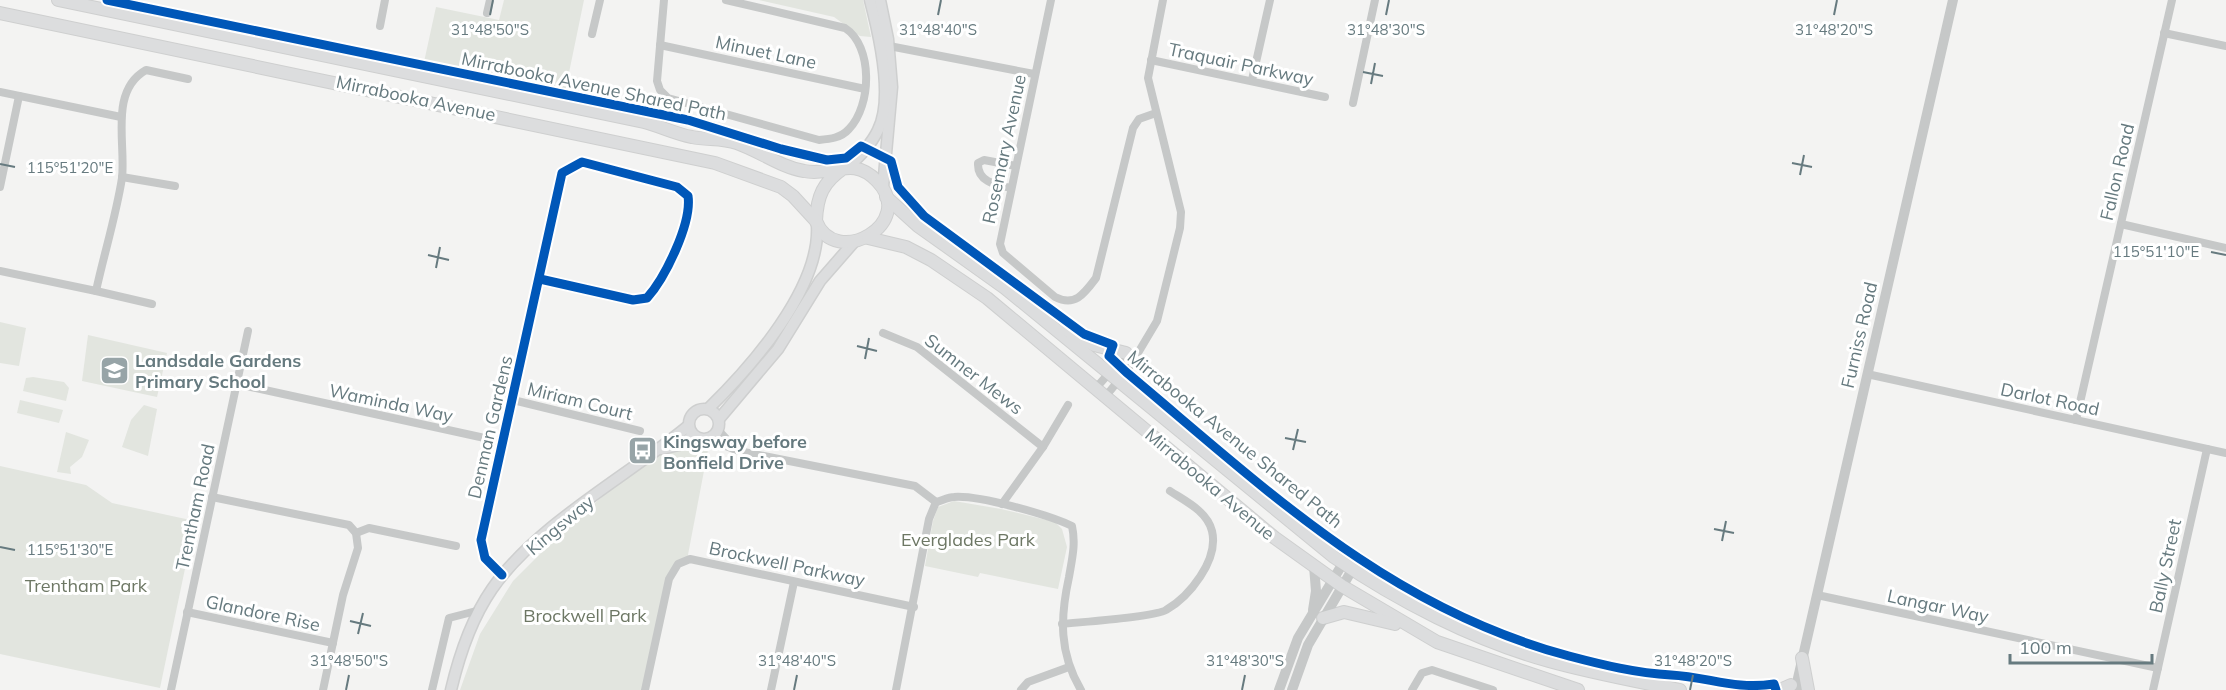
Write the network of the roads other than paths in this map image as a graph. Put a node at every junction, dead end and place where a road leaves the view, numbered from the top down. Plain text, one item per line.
1 (58, 0) edge
2 (385, 0) edge
3 (490, 0) edge
4 (600, 0) edge
5 (664, 0) edge
6 (726, 0) edge
7 (870, 0) edge
8 (880, 0) edge
9 (1051, 0) edge
10 (1163, 0) edge
11 (1270, 0) edge
12 (1375, 0) edge
13 (1953, 0) edge
14 (2172, 0) edge
15 (0, 12) edge
16 (487, 13) dead end
17 (380, 26) dead end
18 (2164, 33) junction
19 (592, 34) dead end
20 (660, 45) junction
21 (884, 45) junction
22 (2226, 46) edge
23 (1151, 60) junction
24 (1034, 74) junction
25 (188, 80) dead end
26 (1252, 80) junction
27 (865, 88) junction
28 (0, 92) edge
29 (19, 96) junction
30 (1325, 97) dead end
31 (1353, 103) dead end
32 (1156, 113) junction
33 (121, 117) junction
34 (1016, 166) junction
35 (846, 167) junction
36 (122, 177) junction
37 (175, 186) dead end
38 (0, 187) edge
39 (1011, 188) junction
40 (884, 192) junction
41 (817, 223) junction
42 (2121, 224) junction
43 (868, 238) junction
44 (854, 242) junction
45 (2226, 248) edge
46 (0, 271) edge
47 (540, 279) junction
48 (96, 291) junction
49 (152, 304) dead end
50 (1037, 314) junction
51 (248, 331) dead end
52 (883, 333) dead end
53 (1141, 344) junction
54 (1126, 353) junction
55 (1867, 374) junction
56 (1114, 377) junction
57 (237, 384) junction
58 (1100, 393) junction
59 (513, 400) junction
60 (1068, 405) dead end
61 (708, 409) junction
62 (2076, 420) junction
63 (719, 425) junction
64 (639, 431) dead end
65 (691, 431) junction
66 (707, 439) junction
67 (503, 442) junction
68 (1043, 447) junction
69 (2207, 449) junction
70 (739, 451) junction
71 (2226, 453) edge
72 (1170, 491) dead end
73 (212, 497) junction
74 (936, 502) junction
75 (1002, 504) junction
76 (356, 533) junction
77 (456, 546) dead end
78 (1348, 566) junction
79 (1314, 567) junction
80 (502, 575) junction
81 (794, 582) junction
82 (1338, 583) junction
83 (1817, 595) junction
84 (914, 607) junction
85 (480, 610) junction
86 (187, 612) junction
87 (1318, 616) junction
88 (1062, 624) junction
89 (1413, 629) junction
90 (333, 643) junction
91 (1802, 658) junction
92 (1069, 667) junction
93 (2158, 668) junction
94 (1792, 686) edge
95 (171, 690) edge
96 (323, 690) edge
97 (432, 690) edge
98 (451, 690) edge
99 (645, 690) edge
100 (771, 690) edge
101 (896, 690) edge
102 (1021, 690) edge
103 (1081, 690) edge
104 (1279, 690) edge
105 (1292, 690) edge
106 (1412, 690) edge
107 (1492, 690) edge
108 (1578, 690) edge
109 (1680, 690) edge
110 (1808, 690) edge
111 (2154, 690) edge

1 - 35 main road, Mirrabooka Avenue
2 - 17 street
3 - 16 street
4 - 19 street
5 - 20 street
6 - 27 street
7 - 21 main road
8 - 21 main road
9 - 24 street, Rosemary Avenue
10 - 23 street
11 - 26 street
12 - 31 street
13 - 55 street, Furniss Road
14 - 18 street, Fallon Road
15 - 41 main road, Mirrabooka Avenue
18 - 22 street
18 - 42 street, Fallon Road
20 - 27 street, Minuet Lane
20 - 27 street
21 - 24 street
21 - 35 main road
21 - 40 main road
23 - 26 street, Traquair Parkway
23 - 32 street
24 - 34 street, Rosemary Avenue
25 - 33 street
26 - 30 street, Traquair Parkway
28 - 29 street
29 - 33 street
29 - 38 street
32 - 39 street, Rosemary Avenue
32 - 53 street
33 - 36 street
34 - 39 street, Rosemary Avenue
34 - 39 street
35 - 40 main road
35 - 41 main road
36 - 37 street
36 - 48 street
40 - 43 main road
40 - 50 main road, Mirrabooka Avenue
41 - 44 main road
41 - 61 main road
42 - 45 street
42 - 62 street, Fallon Road
43 - 44 main road
43 - 58 main road, Mirrabooka Avenue
44 - 63 main road
46 - 48 street
47 - 47 street, Denman Gardens
47 - 59 street, Denman Gardens
48 - 49 street
50 - 54 main road
50 - 56 main road, Mirrabooka Avenue
51 - 57 street, Trentham Road
52 - 68 street, Sumner Mews
53 - 54 street
53 - 56 street
54 - 56 street
55 - 62 street, Darlot Road
55 - 83 street, Furniss Road
56 - 58 street
56 - 58 street
56 - 78 main road, Mirrabooka Avenue
57 - 67 street, Waminda Way
57 - 73 street, Trentham Road
58 - 79 main road, Mirrabooka Avenue
59 - 64 street, Miriam Court
59 - 67 street, Denman Gardens
60 - 68 street
61 - 63 main road
61 - 65 main road, Kingsway
62 - 69 street, Darlot Road
63 - 66 main road
63 - 70 street
65 - 66 main road
65 - 80 main road, Kingsway
66 - 70 street
67 - 80 street, Denman Gardens
68 - 75 street
69 - 71 street, Darlot Road
69 - 93 street, Bally Street
70 - 74 street
72 - 88 street
73 - 76 street
73 - 86 street, Trentham Road
74 - 75 street
74 - 84 street
75 - 88 street
76 - 77 street
76 - 90 street
78 - 82 street
78 - 109 main road, Mirrabooka Avenue
79 - 82 main road, Mirrabooka Avenue
79 - 87 street
80 - 85 main road, Kingsway
81 - 84 street, Brockwell Parkway
81 - 99 street, Brockwell Parkway
81 - 100 street
82 - 87 street
82 - 89 main road, Mirrabooka Avenue
83 - 91 street, Furniss Road
83 - 93 street, Langar Way
84 - 101 street
85 - 97 street
85 - 98 main road, Kingsway
86 - 90 street, Glandore Rise
86 - 95 street, Trentham Road
87 - 89 main road
87 - 104 street
87 - 105 street
88 - 92 street
89 - 108 main road, Mirrabooka Avenue
90 - 96 street
91 - 94 street, Furniss Road
91 - 110 main road
92 - 102 street
92 - 103 street
93 - 111 street, Bally Street
106 - 107 street

